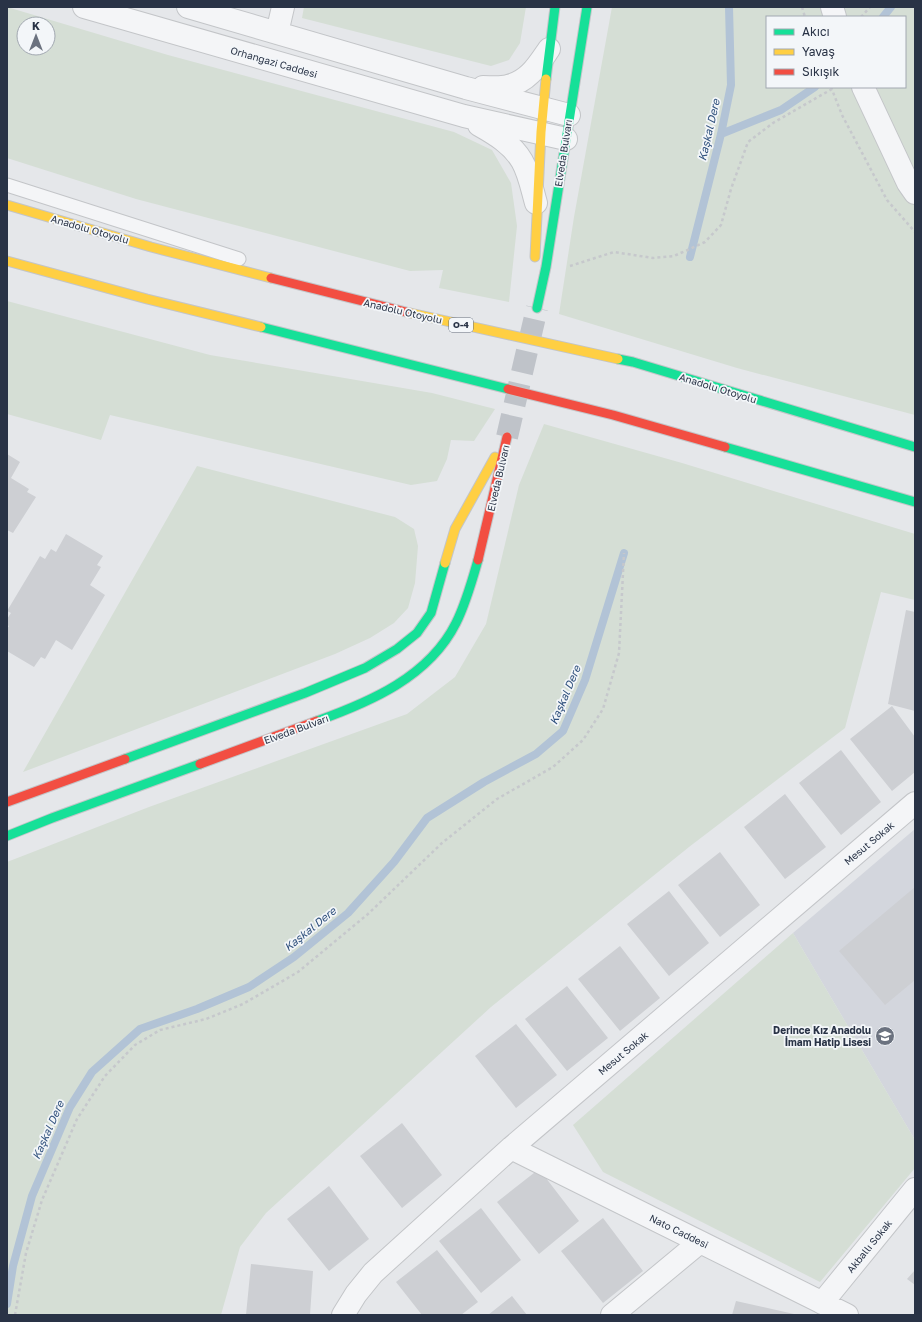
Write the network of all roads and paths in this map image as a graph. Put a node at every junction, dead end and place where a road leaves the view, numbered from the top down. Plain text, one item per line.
1 (84, 7) edge
2 (188, 7) edge
3 (283, 7) edge
4 (555, 7) edge
5 (587, 7) edge
6 (870, 7) edge
7 (862, 16) edge
8 (277, 33) junction
9 (549, 49) junction
10 (466, 88) junction
11 (831, 88) edge
12 (863, 88) edge
13 (543, 109) junction
14 (569, 115) junction
15 (464, 116) junction
16 (541, 133) junction
17 (566, 139) junction
18 (7, 185) edge
19 (915, 193) edge
20 (7, 205) edge
21 (537, 206) junction
22 (915, 232) edge
23 (7, 261) edge
24 (538, 272) junction
25 (408, 313) junction
26 (915, 447) edge
27 (915, 502) edge
28 (624, 553) dead end
29 (7, 802) edge
30 (915, 803) edge
31 (7, 836) edge
32 (511, 1148) junction
33 (915, 1189) edge
34 (700, 1242) junction
35 (822, 1303) junction
36 (15, 1315) edge
37 (343, 1315) edge
38 (612, 1315) edge
39 (846, 1315) edge

1 - 15 street, Orhangazi Caddesi
2 - 8 street
3 - 8 street
4 - 9 main road, Elveda Bulvarı
5 - 14 main road, Elveda Bulvarı
6 - 7 path
8 - 10 street
9 - 10 street
9 - 13 main road, Elveda Bulvarı
10 - 13 street
11 - 22 path
11 - 24 path
12 - 19 street
13 - 14 street
13 - 16 main road, Elveda Bulvarı
14 - 17 main road, Elveda Bulvarı
15 - 16 street, Orhangazi Caddesi
15 - 21 street, Orhangazi Caddesi
16 - 17 street, Orhangazi Caddesi
16 - 21 main road, Elveda Bulvarı
17 - 24 main road, Elveda Bulvarı
18 - 25 lane
20 - 25 main road, Anadolu Otoyolu / O-4
21 - 24 main road, Elveda Bulvarı
23 - 27 main road
25 - 26 main road, Anadolu Otoyolu / O-4
28 - 36 path
29 - 31 main road, Elveda Bulvarı
30 - 32 street, Mesut Sokak
32 - 34 street, Nato Caddesi
32 - 37 street, Mesut Sokak
33 - 35 street, Akballı Sokak
34 - 35 street, Nato Caddesi
34 - 38 street
35 - 39 street, Nato Caddesi

